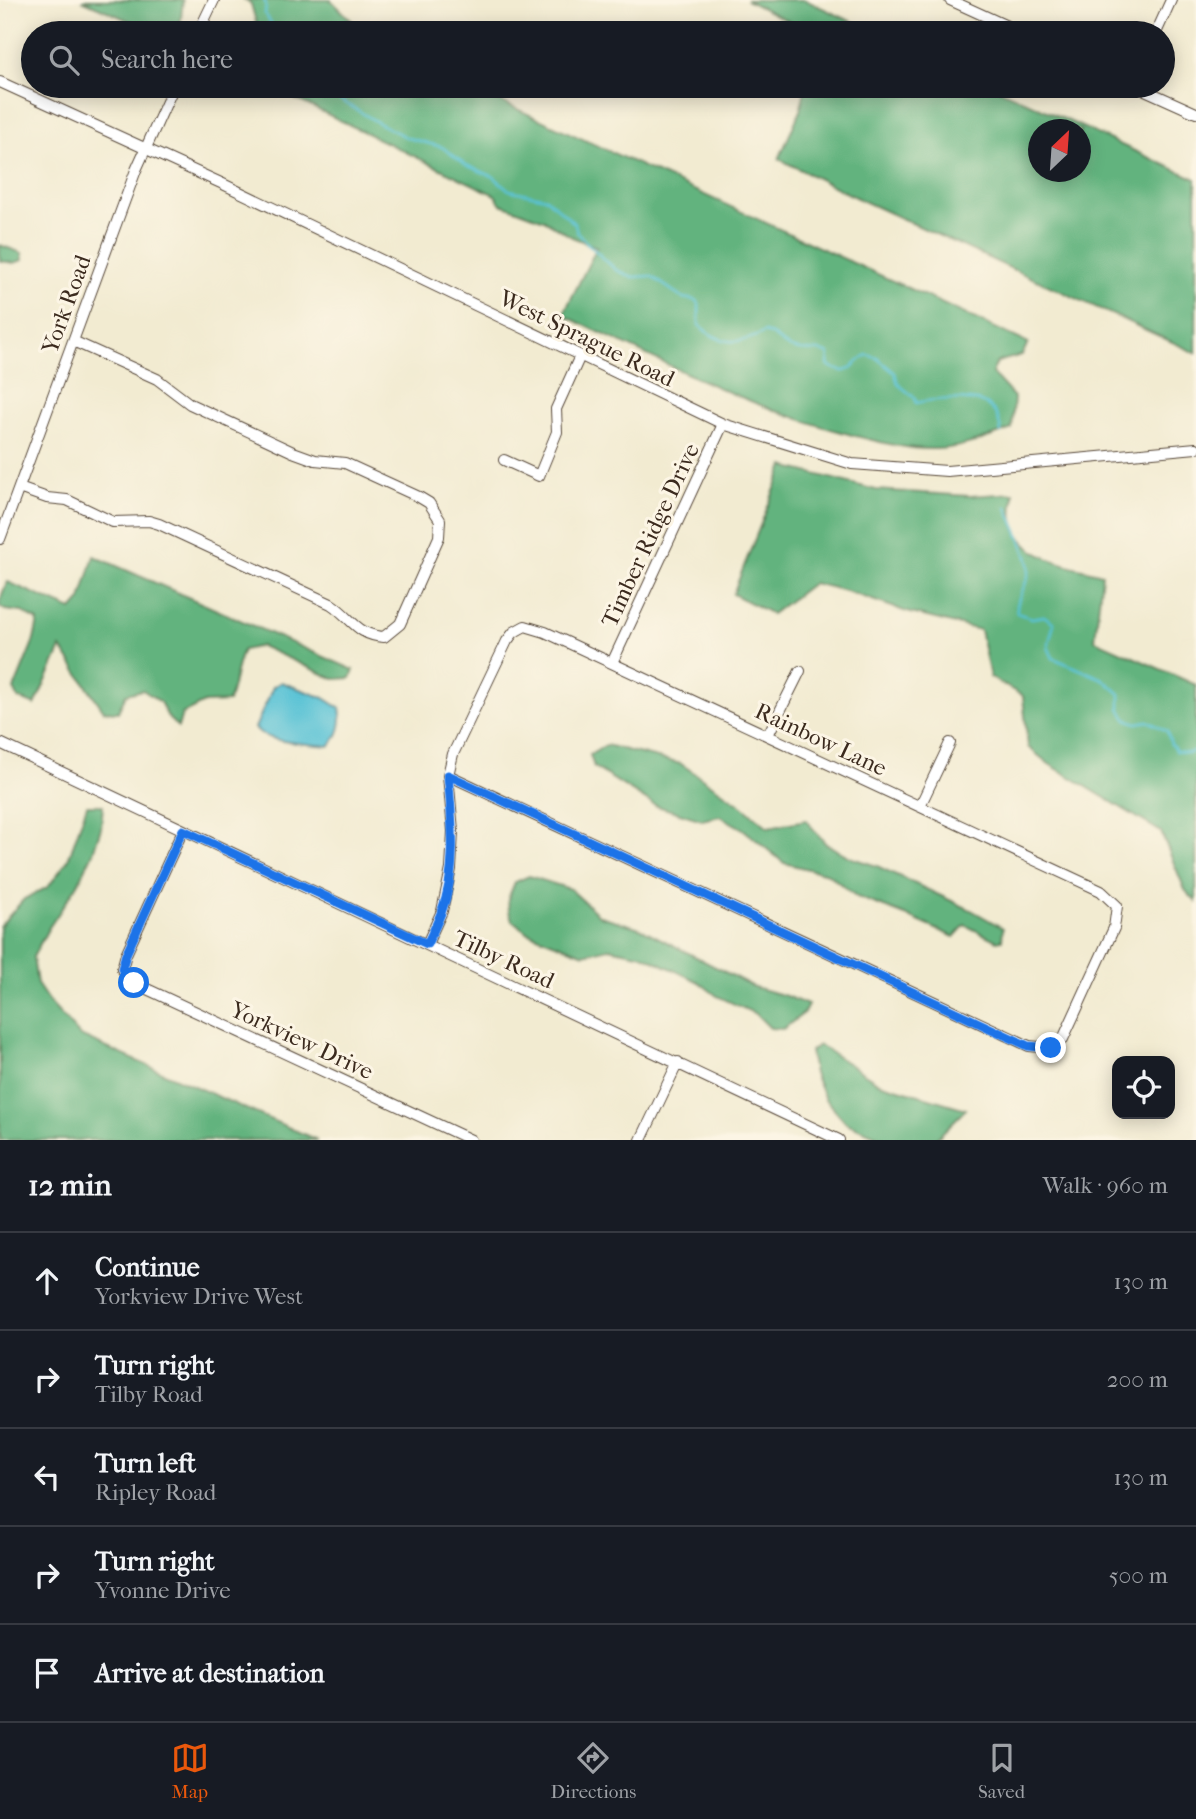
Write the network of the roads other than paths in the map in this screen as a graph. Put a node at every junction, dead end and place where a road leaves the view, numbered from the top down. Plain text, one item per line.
1 (214, 0) edge
2 (950, 0) edge
3 (1171, 0) edge
4 (204, 21) edge
5 (996, 21) edge
6 (1161, 21) edge
7 (0, 82) edge
8 (21, 92) edge
9 (35, 98) edge
10 (169, 98) edge
11 (1163, 98) edge
12 (1196, 113) edge
13 (146, 149) junction
14 (74, 341) junction
15 (580, 356) junction
16 (723, 424) junction
17 (1196, 448) edge
18 (505, 460) dead end
19 (19, 488) junction
20 (0, 539) edge
21 (612, 663) junction
22 (800, 671) dead end
23 (768, 735) junction
24 (0, 743) edge
25 (950, 743) dead end
26 (448, 775) junction
27 (920, 806) junction
28 (183, 830) junction
29 (427, 944) junction
30 (678, 1062) junction
31 (471, 1140) edge
32 (641, 1140) edge
33 (839, 1140) edge

1 - 4 street
2 - 5 street
3 - 6 street
7 - 8 street, West Sprague Road
9 - 13 street, West Sprague Road
10 - 13 street, York Road
11 - 12 street
13 - 14 street, York Road
13 - 15 street, West Sprague Road
14 - 19 street, York Road
14 - 19 street
15 - 16 street, West Sprague Road
15 - 18 street
16 - 17 street, West Sprague Road
16 - 21 street, Timber Ridge Drive
19 - 20 street, York Road
21 - 23 street, Rainbow Lane
21 - 26 street, Rainbow Lane
22 - 23 street
23 - 27 street, Rainbow Lane
24 - 28 street, Tilby Road
25 - 27 street
26 - 27 street, Rainbow Lane
26 - 29 street
28 - 29 street, Tilby Road
28 - 31 street, Yorkview Drive
29 - 30 street, Tilby Road
30 - 32 street
30 - 33 street, Tilby Road

